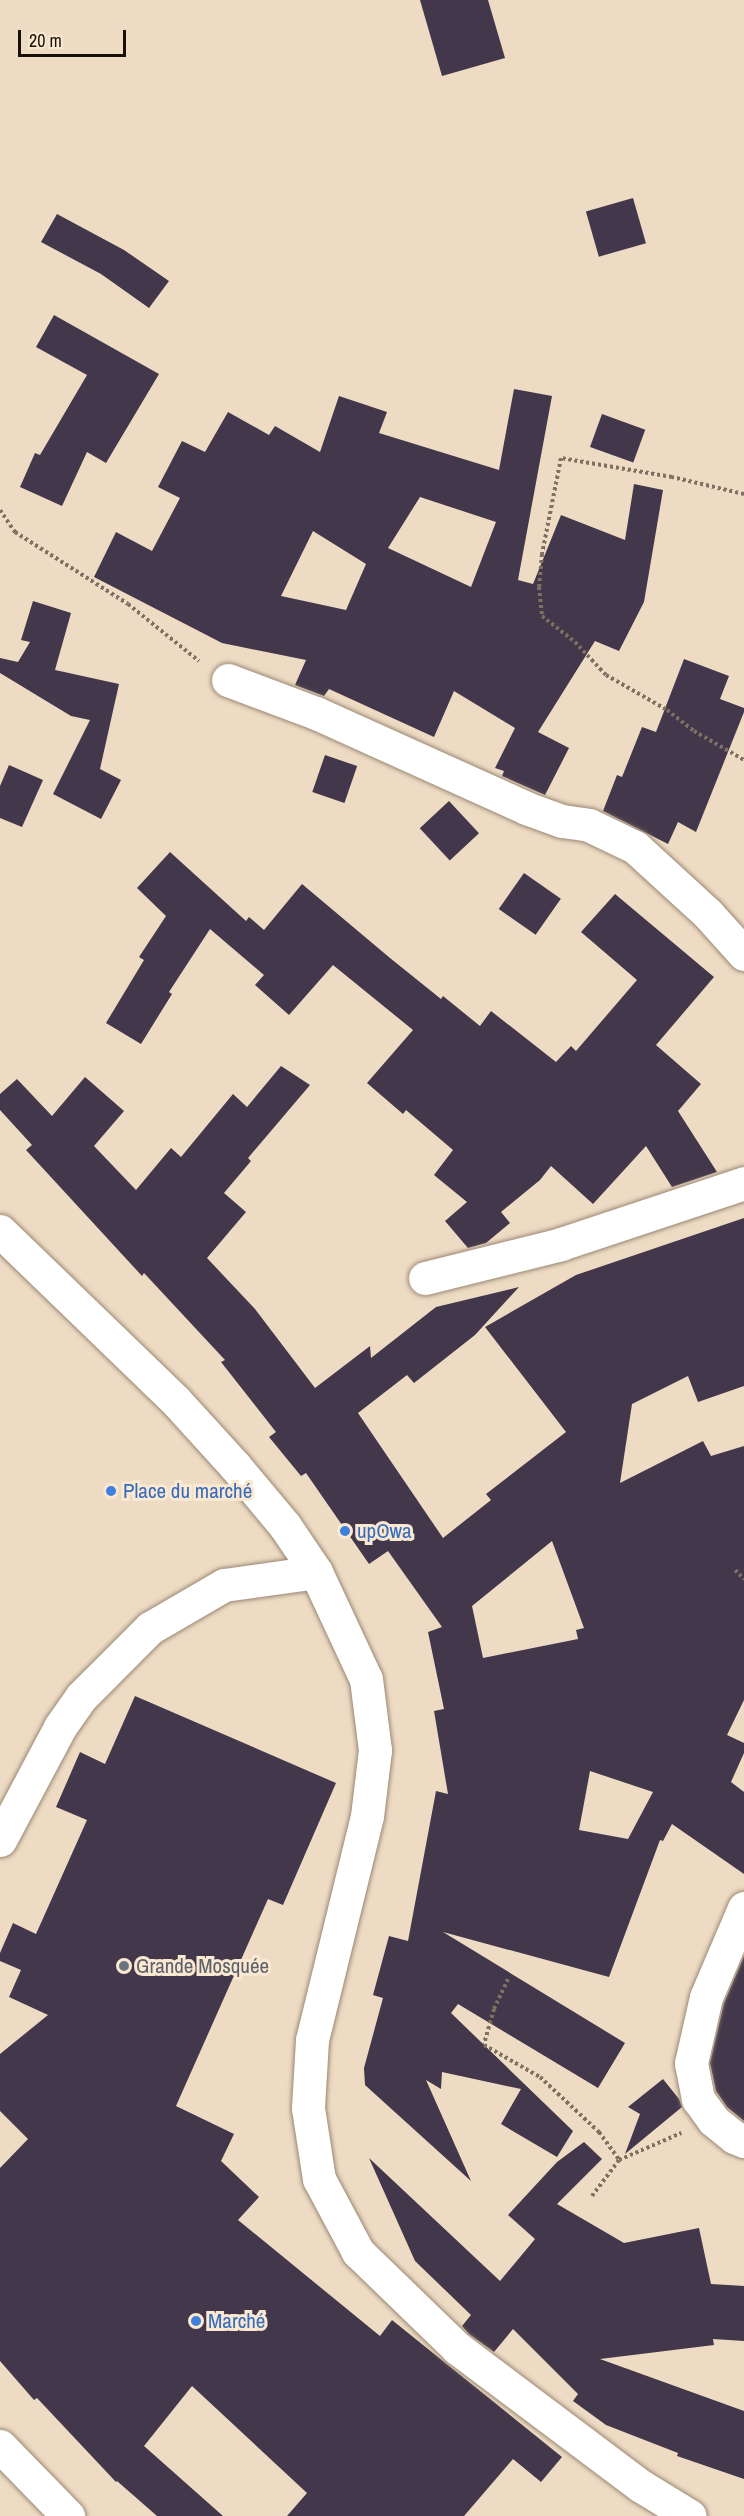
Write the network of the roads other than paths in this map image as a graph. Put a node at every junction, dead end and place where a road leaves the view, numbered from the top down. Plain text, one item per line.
1 (228, 680) road end
2 (744, 954) edge
3 (744, 1183) edge
4 (0, 1231) edge
5 (425, 1278) dead end
6 (316, 1572) junction
7 (0, 1840) edge
8 (744, 1908) edge
9 (744, 2141) edge
10 (0, 2446) edge
11 (68, 2516) edge
12 (690, 2516) edge

1 - 2 main road
3 - 5 main road
4 - 6 main road
6 - 7 main road
6 - 12 main road
8 - 9 main road
10 - 11 main road

